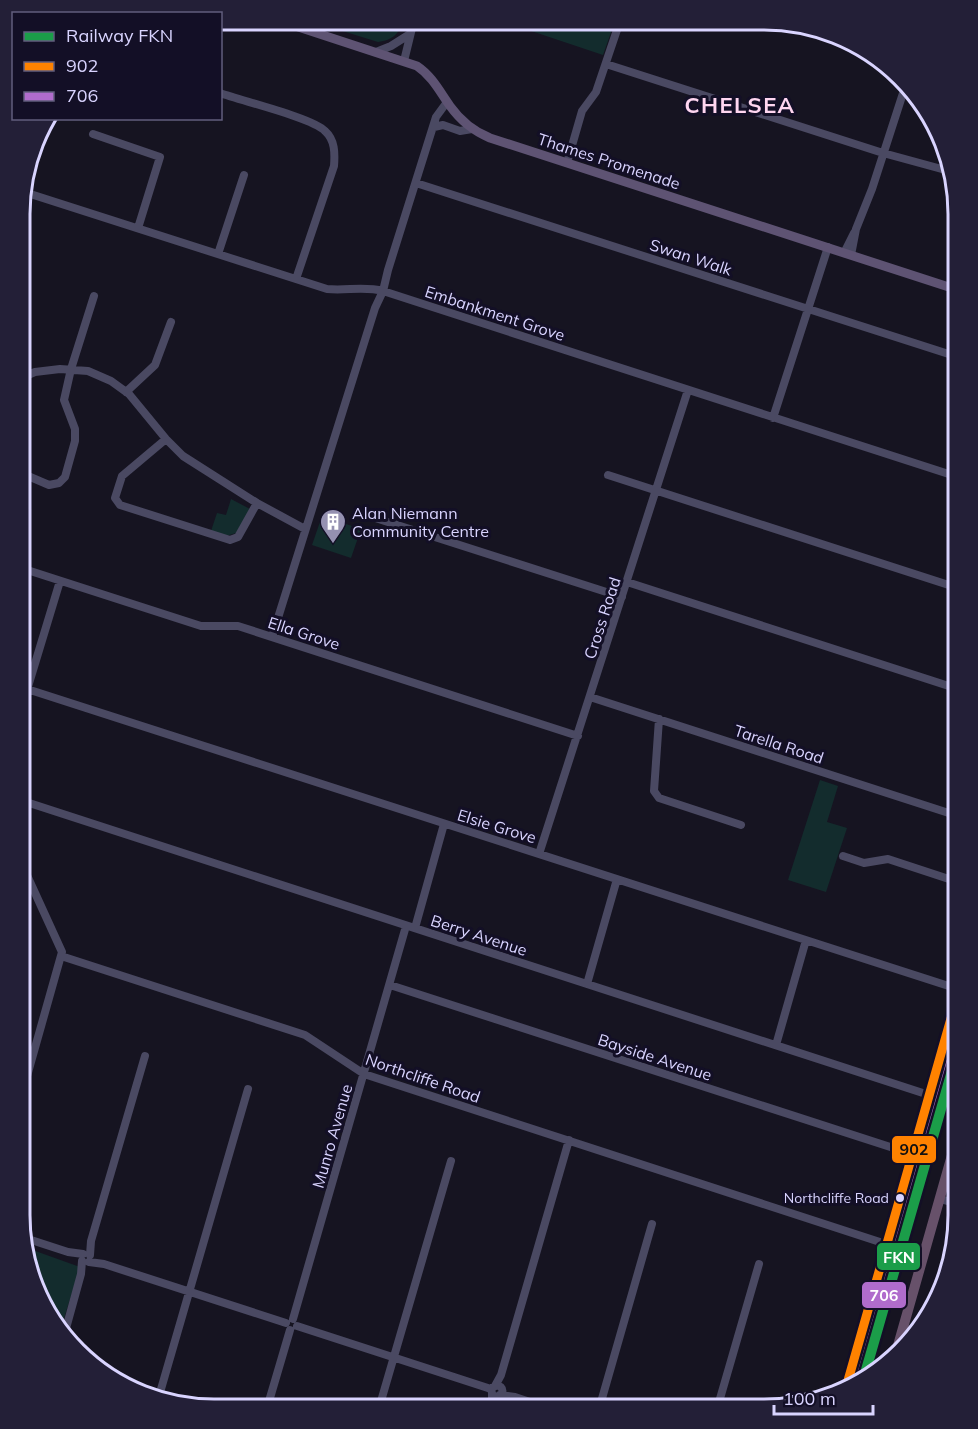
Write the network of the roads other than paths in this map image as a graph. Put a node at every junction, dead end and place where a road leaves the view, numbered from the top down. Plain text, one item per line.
1 (308, 30) edge
2 (411, 30) edge
3 (617, 30) edge
4 (410, 34) junction
5 (376, 52) junction
6 (401, 60) junction
7 (606, 64) junction
8 (222, 94) edge
9 (903, 94) edge
10 (449, 104) junction
11 (434, 127) junction
12 (472, 129) junction
13 (93, 134) dead end
14 (883, 153) junction
15 (567, 163) junction
16 (942, 169) edge
17 (244, 175) dead end
18 (416, 183) junction
19 (32, 194) edge
20 (138, 228) junction
21 (828, 247) junction
22 (218, 254) junction
23 (848, 254) junction
24 (296, 279) junction
25 (948, 287) edge
26 (381, 291) junction
27 (94, 296) dead end
28 (809, 309) junction
29 (171, 322) dead end
30 (948, 354) edge
31 (71, 369) junction
32 (30, 374) edge
33 (688, 390) junction
34 (126, 392) junction
35 (773, 418) junction
36 (166, 439) junction
37 (948, 474) edge
38 (608, 475) dead end
39 (30, 477) edge
40 (656, 491) junction
41 (257, 503) junction
42 (366, 515) dead end
43 (306, 526) junction
44 (30, 571) edge
45 (60, 581) junction
46 (627, 582) junction
47 (948, 585) edge
48 (622, 597) junction
49 (272, 637) junction
50 (30, 679) edge
51 (948, 685) edge
52 (30, 690) edge
53 (591, 697) junction
54 (659, 719) junction
55 (578, 736) junction
56 (30, 803) edge
57 (948, 813) edge
58 (444, 824) junction
59 (741, 825) dead end
60 (539, 854) junction
61 (843, 856) dead end
62 (617, 879) junction
63 (948, 879) edge
64 (30, 881) edge
65 (406, 926) junction
66 (414, 928) junction
67 (806, 940) junction
68 (62, 956) junction
69 (587, 984) junction
70 (390, 985) junction
71 (948, 986) edge
72 (948, 1029) edge
73 (776, 1045) junction
74 (145, 1056) dead end
75 (30, 1066) edge
76 (364, 1074) junction
77 (248, 1089) dead end
78 (929, 1095) junction
79 (569, 1140) junction
80 (912, 1154) junction
81 (451, 1161) dead end
82 (948, 1170) edge
83 (940, 1199) junction
84 (948, 1201) edge
85 (652, 1224) dead end
86 (32, 1240) edge
87 (886, 1244) junction
88 (86, 1258) junction
89 (759, 1264) dead end
90 (189, 1291) junction
91 (291, 1324) junction
92 (67, 1325) edge
93 (900, 1338) edge
94 (395, 1358) junction
95 (848, 1379) edge
96 (160, 1391) edge
97 (497, 1391) junction
98 (270, 1399) edge
99 (382, 1399) edge
100 (496, 1399) edge
101 (520, 1399) edge
102 (602, 1399) edge
103 (720, 1399) edge

1 - 5 main road, Thames Promenade
2 - 4 street
3 - 7 street
4 - 5 street
4 - 6 street
5 - 6 main road, Thames Promenade
6 - 10 main road, Thames Promenade
7 - 14 street
7 - 15 street
8 - 24 street
9 - 14 street
10 - 11 street
10 - 12 main road, Thames Promenade
11 - 12 street
11 - 18 street
12 - 15 main road, Thames Promenade
13 - 20 street
14 - 16 street
14 - 23 street
15 - 21 main road, Thames Promenade
17 - 22 street
18 - 26 street
18 - 28 street, Swan Walk
19 - 20 street, Embankment Grove
20 - 22 street, Embankment Grove
21 - 23 main road, Thames Promenade
21 - 28 street
22 - 24 street, Embankment Grove
23 - 25 main road, Thames Promenade
24 - 26 street, Embankment Grove
26 - 33 street, Embankment Grove
26 - 43 street
27 - 31 street
28 - 30 street, Swan Walk
28 - 35 street
29 - 34 street
31 - 32 street
31 - 34 street
31 - 39 street
33 - 35 street, Embankment Grove
33 - 40 street, Cross Road
34 - 36 street
35 - 37 street, Embankment Grove
36 - 41 street
36 - 41 street
38 - 40 street
40 - 46 street, Cross Road
40 - 47 street
41 - 43 street
42 - 48 street
43 - 49 street
44 - 45 street, Ella Grove
45 - 49 street, Ella Grove
45 - 50 street
46 - 48 street, Cross Road
46 - 51 street
48 - 53 street, Cross Road
49 - 55 street, Ella Grove
52 - 58 street, Elsie Grove
53 - 54 street, Tarella Road
53 - 55 street, Cross Road
54 - 57 street, Tarella Road
54 - 59 street
55 - 60 street, Cross Road
56 - 65 street, Berry Avenue
58 - 60 street, Elsie Grove
58 - 66 street
60 - 62 street, Elsie Grove
61 - 63 street
62 - 67 street, Elsie Grove
62 - 69 street
64 - 68 street
65 - 66 street, Berry Avenue
65 - 70 street, Munro Avenue
66 - 69 street, Berry Avenue
67 - 71 street, Elsie Grove
67 - 73 street
68 - 75 street
68 - 76 street, Northcliffe Road
69 - 73 street, Berry Avenue
70 - 76 street, Munro Avenue
70 - 80 street, Bayside Avenue
72 - 78 street
73 - 78 street, Berry Avenue
74 - 88 street
76 - 79 street, Northcliffe Road
76 - 91 street, Munro Avenue
77 - 90 street
78 - 80 street
79 - 87 street, Northcliffe Road
79 - 97 street
80 - 87 street
81 - 94 street
82 - 83 highway
83 - 84 street
83 - 93 highway
85 - 102 street
86 - 88 street
87 - 95 street
88 - 90 street
88 - 92 street
89 - 103 street
90 - 91 street
90 - 96 street
91 - 94 street
91 - 98 street, Munro Avenue
94 - 97 street
94 - 99 street
97 - 100 street
97 - 101 street

